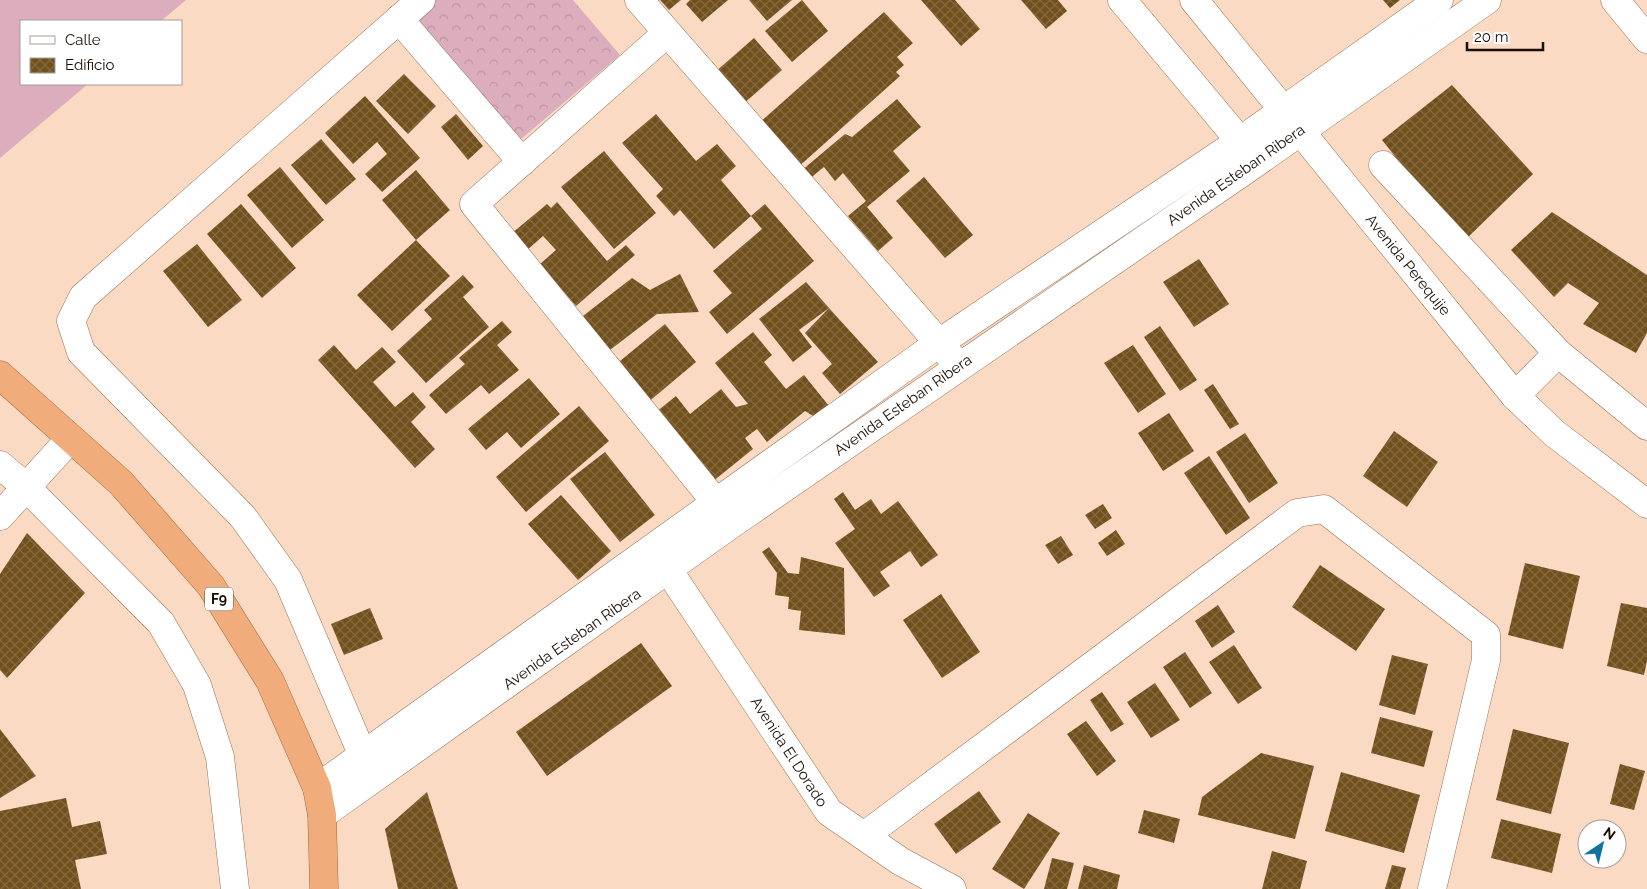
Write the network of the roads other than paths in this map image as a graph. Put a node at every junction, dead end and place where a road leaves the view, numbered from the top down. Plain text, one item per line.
1 (421, 0) edge
2 (639, 0) edge
3 (1122, 0) edge
4 (1194, 0) edge
5 (1439, 0) edge
6 (1487, 0) edge
7 (1615, 0) edge
8 (399, 19) junction
9 (667, 33) junction
10 (1647, 40) edge
11 (1283, 110) junction
12 (1300, 131) junction
13 (1240, 141) junction
14 (522, 162) junction
15 (1383, 165) dead end
16 (939, 344) junction
17 (1558, 353) junction
18 (959, 366) junction
19 (0, 375) edge
20 (1514, 396) junction
21 (1647, 426) edge
22 (70, 439) junction
23 (0, 465) edge
24 (25, 486) junction
25 (1647, 504) edge
26 (724, 513) junction
27 (0, 516) edge
28 (669, 571) junction
29 (363, 756) junction
30 (318, 788) junction
31 (322, 815) junction
32 (864, 836) junction
33 (235, 889) edge
34 (324, 889) edge
35 (952, 889) edge
36 (1432, 889) edge

1 - 8 street
2 - 9 street
3 - 13 street
4 - 11 street, Avenida Perequije
5 - 11 street, Avenida Esteban Ribera
6 - 12 street, Avenida Esteban Ribera
7 - 10 street
8 - 14 street
8 - 29 street
9 - 14 street
9 - 16 street
11 - 12 street, Avenida Perequije
11 - 13 street, Avenida Esteban Ribera
12 - 18 street, Avenida Esteban Ribera
12 - 20 street, Avenida Perequije
13 - 16 street, Avenida Esteban Ribera
14 - 26 street
15 - 17 street
16 - 18 street
16 - 26 street, Avenida Esteban Ribera
17 - 20 street
17 - 21 street
18 - 26 street, Avenida Esteban Ribera
19 - 22 highway, F9
20 - 25 street, Avenida Perequije
22 - 24 street
22 - 30 highway, F9
23 - 24 street
24 - 27 street
24 - 33 street
26 - 28 street, Avenida Esteban Ribera
26 - 29 street, Avenida Esteban Ribera
28 - 31 street, Avenida Esteban Ribera
28 - 32 street, Avenida El Dorado
29 - 30 street, Avenida Esteban Ribera
30 - 31 highway, F9
31 - 34 highway, F9
32 - 35 street, Avenida El Dorado
32 - 36 street

